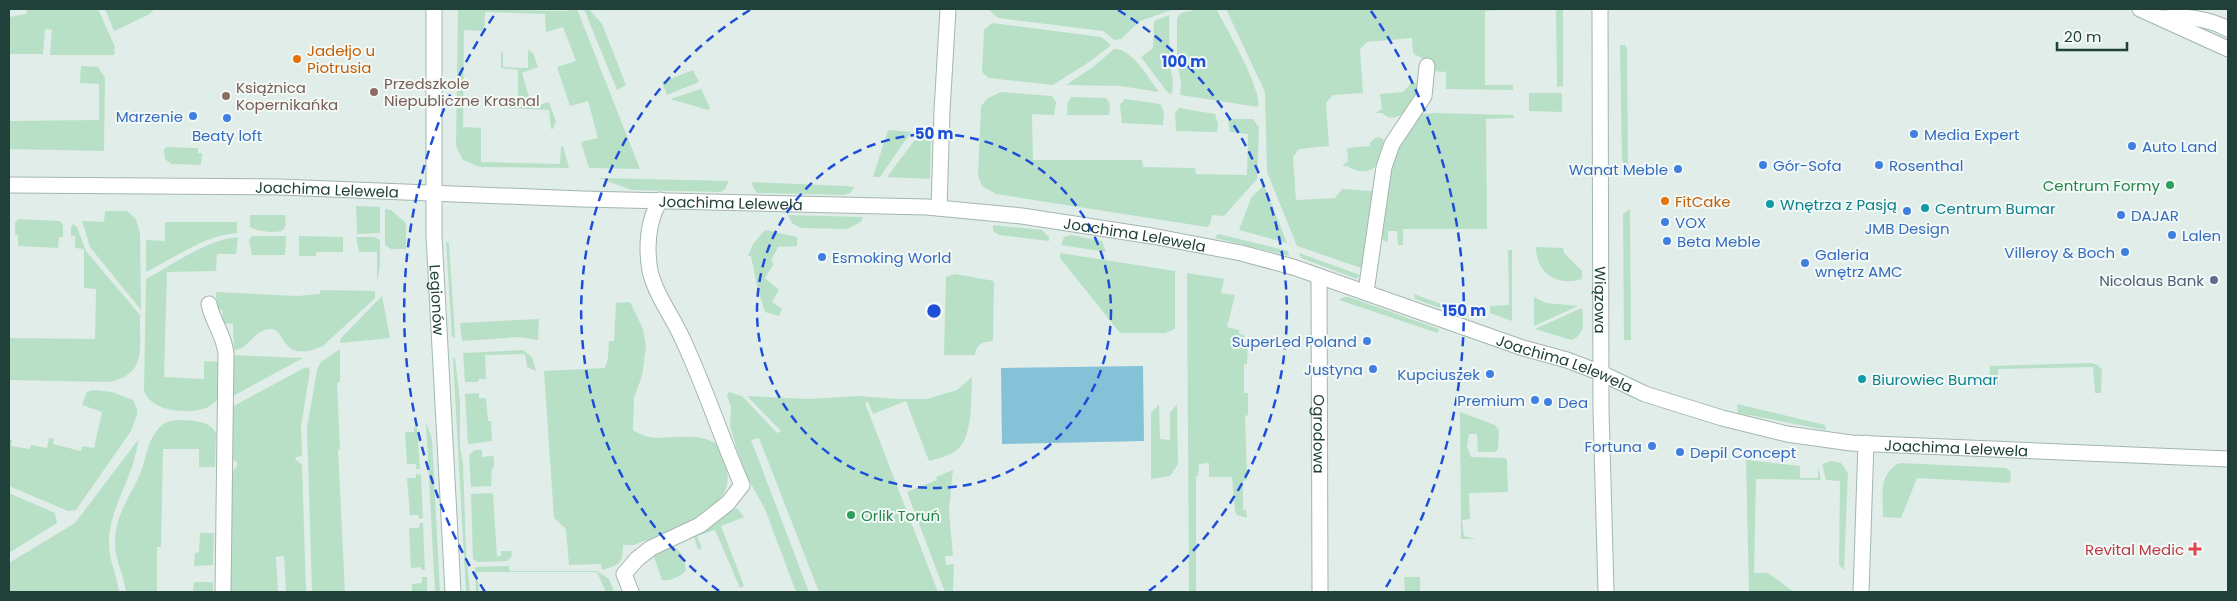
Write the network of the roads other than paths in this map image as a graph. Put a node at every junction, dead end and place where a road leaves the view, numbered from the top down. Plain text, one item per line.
1 (434, 9) edge
2 (948, 9) edge
3 (1600, 9) edge
4 (2140, 9) edge
5 (2163, 14) edge
6 (2228, 29) edge
7 (2228, 49) edge
8 (1427, 66) dead end
9 (9, 185) edge
10 (434, 193) junction
11 (660, 200) junction
12 (940, 208) junction
13 (1319, 276) junction
14 (1366, 292) junction
15 (209, 304) dead end
16 (1602, 373) junction
17 (1866, 443) junction
18 (2228, 459) edge
19 (223, 592) edge
20 (453, 592) edge
21 (631, 592) edge
22 (1320, 592) edge
23 (1606, 592) edge
24 (1861, 592) edge

1 - 10 street, Legionów
2 - 12 street
3 - 16 street, Wiązowa
4 - 5 street
5 - 6 street
5 - 7 street
8 - 14 street
9 - 10 street, Joachima Lelewela
10 - 11 street, Joachima Lelewela
10 - 20 street, Legionów
11 - 12 street, Joachima Lelewela
11 - 21 street
12 - 13 street, Joachima Lelewela
13 - 14 street, Joachima Lelewela
13 - 22 street, Ogrodowa
14 - 16 street, Joachima Lelewela
15 - 19 street
16 - 17 street, Joachima Lelewela
16 - 23 street, Wiązowa
17 - 18 street, Joachima Lelewela
17 - 24 street

